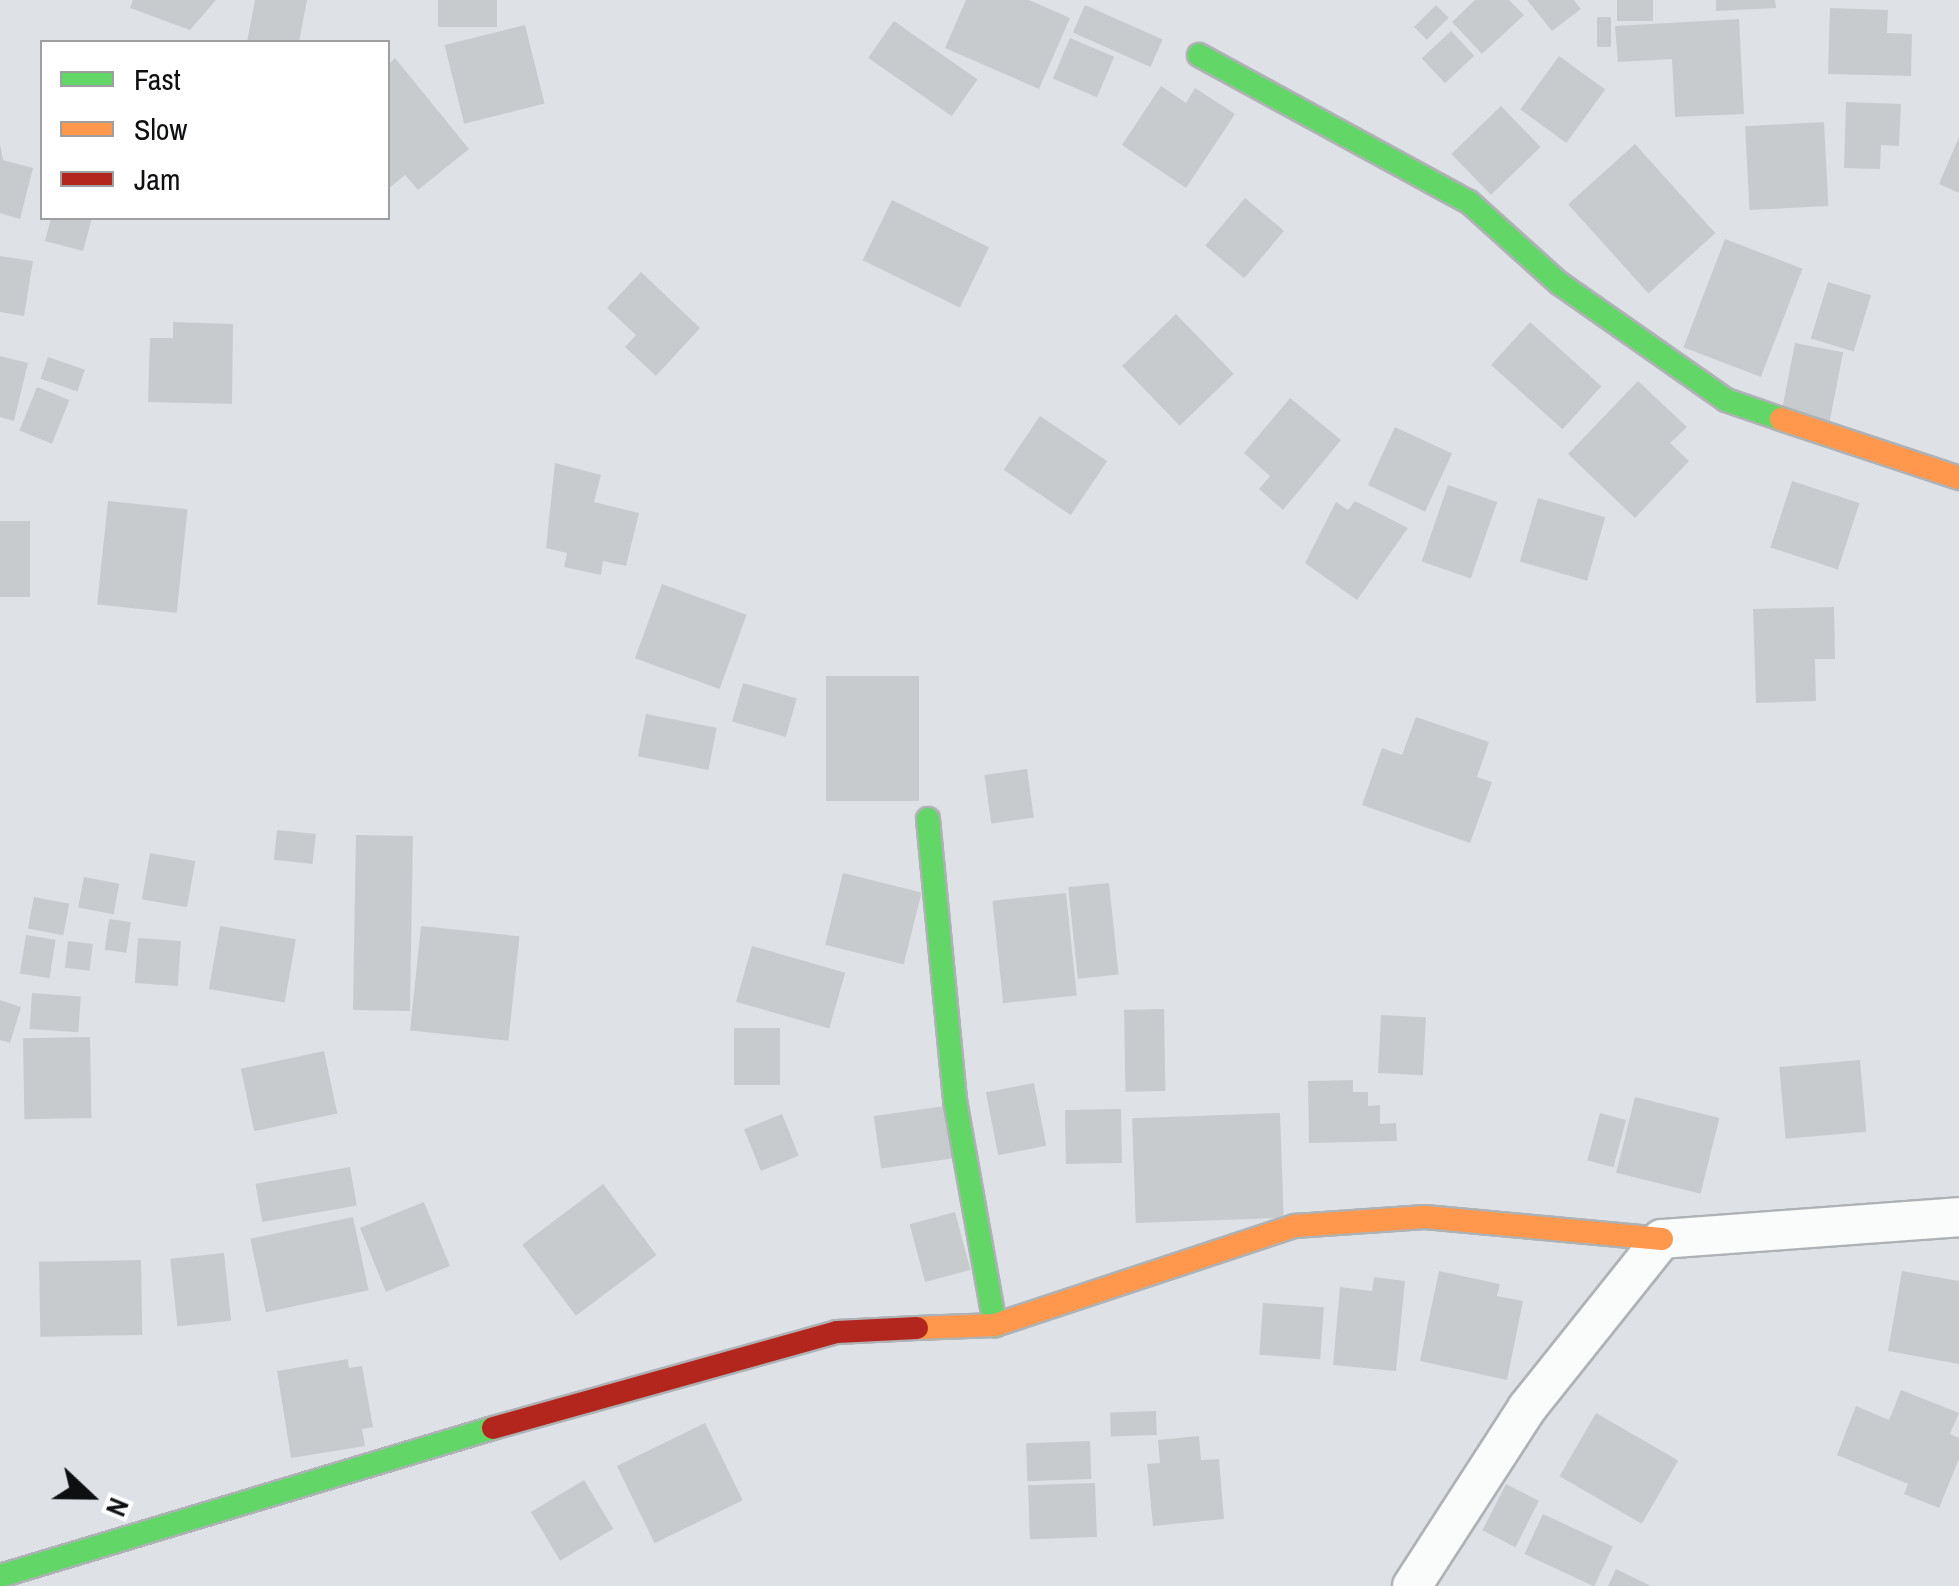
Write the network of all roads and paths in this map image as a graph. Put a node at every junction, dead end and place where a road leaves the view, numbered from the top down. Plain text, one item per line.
1 (1199, 56) dead end
2 (1959, 478) edge
3 (928, 818) dead end
4 (1959, 1217) edge
5 (1662, 1239) junction
6 (995, 1325) junction
7 (0, 1576) edge
8 (1412, 1586) edge

1 - 2 street
3 - 6 street
4 - 5 street
5 - 6 street
5 - 8 street
6 - 7 street

